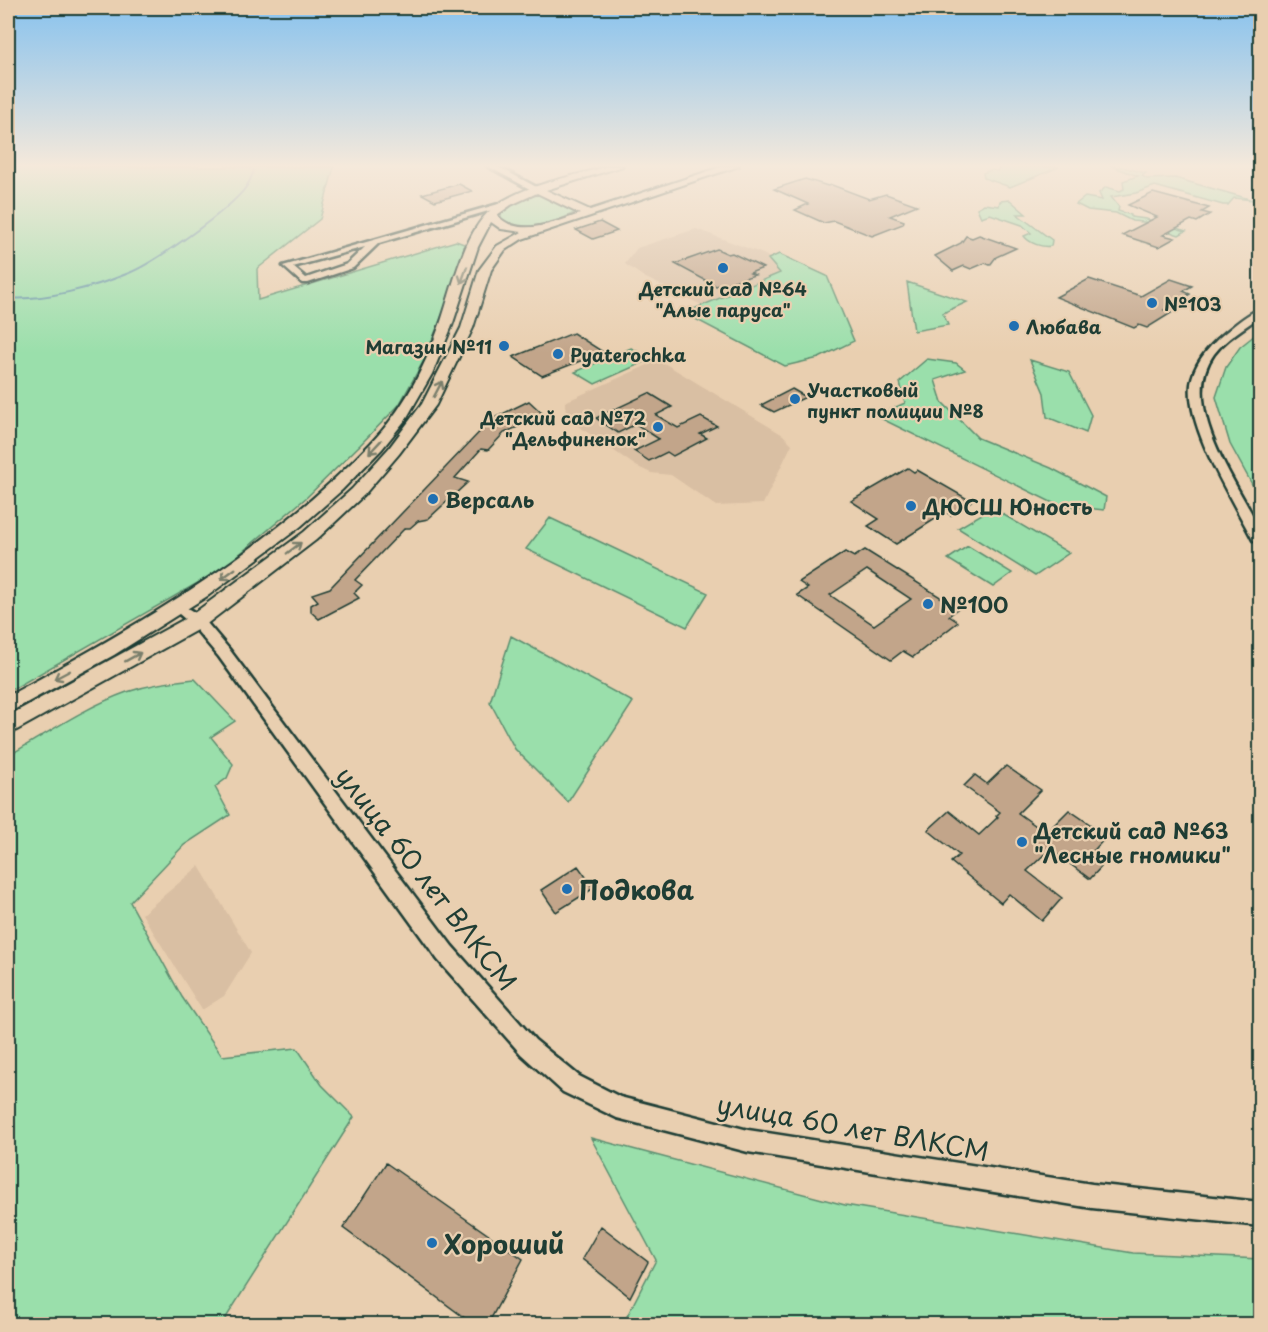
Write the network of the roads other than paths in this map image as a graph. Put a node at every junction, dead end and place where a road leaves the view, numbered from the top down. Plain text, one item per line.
1 (422, 228) edge
2 (482, 228) edge
3 (528, 228) edge
4 (543, 229) joint
5 (376, 241) junction
6 (1260, 312) edge
7 (1260, 540) edge
8 (179, 608) junction
9 (197, 621) junction
10 (8, 705) edge
11 (8, 725) edge
12 (1260, 1214) edge

1 - 5 street
2 -> 8 main road
3 - 4 main road
9 -> 4 main road
5 - 5 street
6 - 7 street
8 - 9 street, улица 60 лет ВЛКСМ
8 -> 10 main road
11 -> 9 main road
9 - 12 street, улица 60 лет ВЛКСМ

